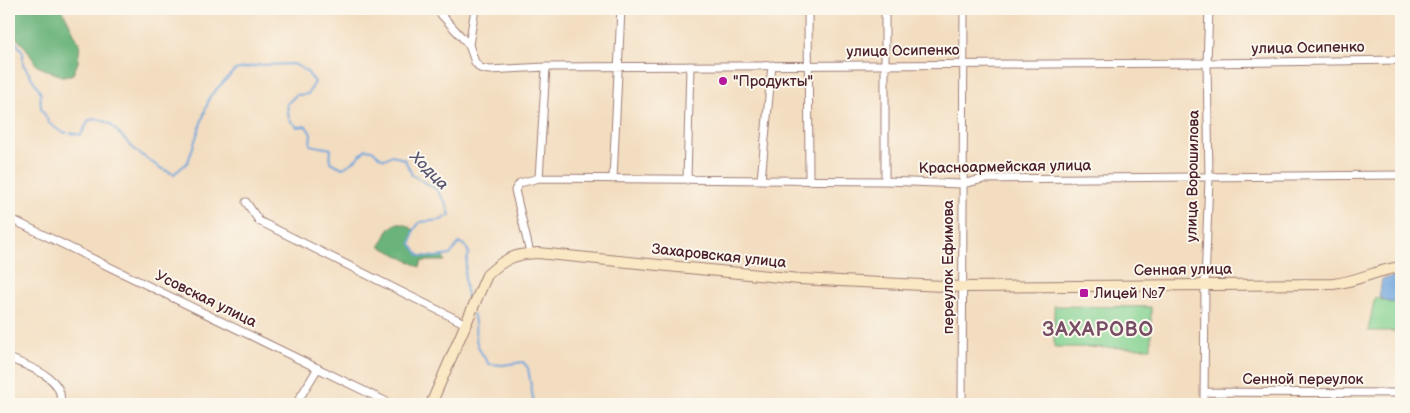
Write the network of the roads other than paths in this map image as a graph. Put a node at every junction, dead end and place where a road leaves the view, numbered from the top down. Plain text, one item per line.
1 (436, 9) edge
2 (475, 9) edge
3 (621, 9) edge
4 (808, 9) edge
5 (885, 9) edge
6 (964, 9) edge
7 (1209, 9) edge
8 (469, 45) junction
9 (1401, 60) edge
10 (1207, 63) junction
11 (963, 64) junction
12 (772, 65) junction
13 (808, 65) junction
14 (618, 66) junction
15 (690, 66) junction
16 (884, 66) junction
17 (546, 67) junction
18 (1401, 175) edge
19 (539, 178) junction
20 (1209, 178) junction
21 (614, 179) junction
22 (687, 180) junction
23 (761, 180) junction
24 (809, 181) junction
25 (885, 181) junction
26 (962, 184) junction
27 (246, 202) dead end
28 (9, 218) edge
29 (530, 253) junction
30 (1401, 266) edge
31 (1205, 284) junction
32 (963, 287) junction
33 (468, 319) junction
34 (9, 358) edge
35 (318, 368) junction
36 (1204, 392) junction
37 (1401, 393) edge
38 (60, 404) edge
39 (296, 404) edge
40 (391, 404) edge
41 (431, 404) edge
42 (962, 404) edge
43 (1204, 404) edge

1 - 8 street, улица Осипенко
2 - 8 street
3 - 14 street
4 - 13 street
5 - 16 street
6 - 11 street, переулок Ефимова
7 - 10 street, улица Ворошилова
8 - 17 street, улица Осипенко
9 - 10 street, улица Осипенко
10 - 11 street, улица Осипенко
10 - 20 street, улица Ворошилова
11 - 16 street, улица Осипенко
11 - 26 street, переулок Ефимова
12 - 13 street, улица Осипенко
12 - 15 street, улица Осипенко
12 - 23 street
13 - 16 street, улица Осипенко
13 - 24 street
14 - 15 street, улица Осипенко
14 - 17 street, улица Осипенко
14 - 21 street
15 - 22 street
16 - 25 street
17 - 19 street
18 - 20 street, Красноармейская улица
19 - 21 street, Красноармейская улица
19 - 29 street, Красноармейская улица
20 - 26 street, Красноармейская улица
20 - 31 street, улица Ворошилова
21 - 22 street, Красноармейская улица
22 - 23 street, Красноармейская улица
23 - 24 street, Красноармейская улица
24 - 25 street, Красноармейская улица
25 - 26 street, Красноармейская улица
26 - 32 street, переулок Ефимова
27 - 33 street
28 - 35 street, Усовская улица
29 - 32 street, Захаровская улица
29 - 33 street, Захаровская улица
30 - 31 street, Сенная улица
31 - 32 street, Сенная улица
31 - 36 street, улица Ворошилова
32 - 42 street, переулок Ефимова
33 - 41 street, Захаровская улица
34 - 38 street
35 - 39 street
35 - 40 street, Усовская улица
36 - 37 street, Сенной переулок
36 - 43 street, улица Ворошилова

